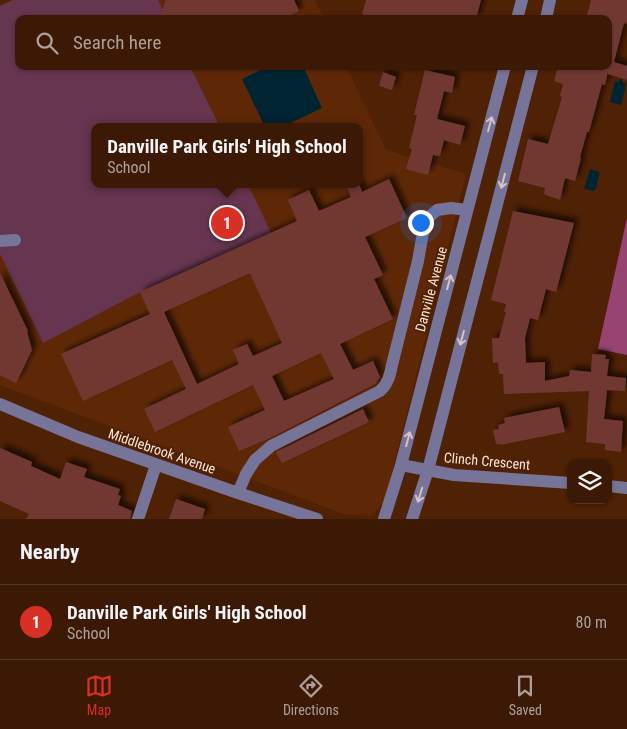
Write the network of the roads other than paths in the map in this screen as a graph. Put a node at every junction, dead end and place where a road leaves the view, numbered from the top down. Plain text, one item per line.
1 (522, 0) edge
2 (550, 0) edge
3 (518, 15) edge
4 (547, 15) edge
5 (504, 70) edge
6 (532, 70) edge
7 (468, 210) junction
8 (15, 240) dead end
9 (0, 241) edge
10 (0, 404) edge
11 (156, 465) junction
12 (401, 465) junction
13 (428, 470) junction
14 (567, 484) edge
15 (612, 486) edge
16 (627, 488) edge
17 (238, 494) junction
18 (138, 519) edge
19 (317, 519) edge
20 (384, 519) edge
21 (412, 519) edge

1 - 3 street
2 - 4 street
7 -> 5 street, Danville Avenue
6 -> 13 street
12 -> 7 street, Danville Avenue
7 - 17 street
8 - 9 street
10 - 11 street, Middlebrook Avenue
11 - 17 street, Middlebrook Avenue
11 - 18 street
12 - 13 street, Clinch Crescent
12 - 20 street, Danville Avenue
13 - 14 street, Clinch Crescent
13 -> 21 street
15 - 16 street
17 - 19 street, Middlebrook Avenue

